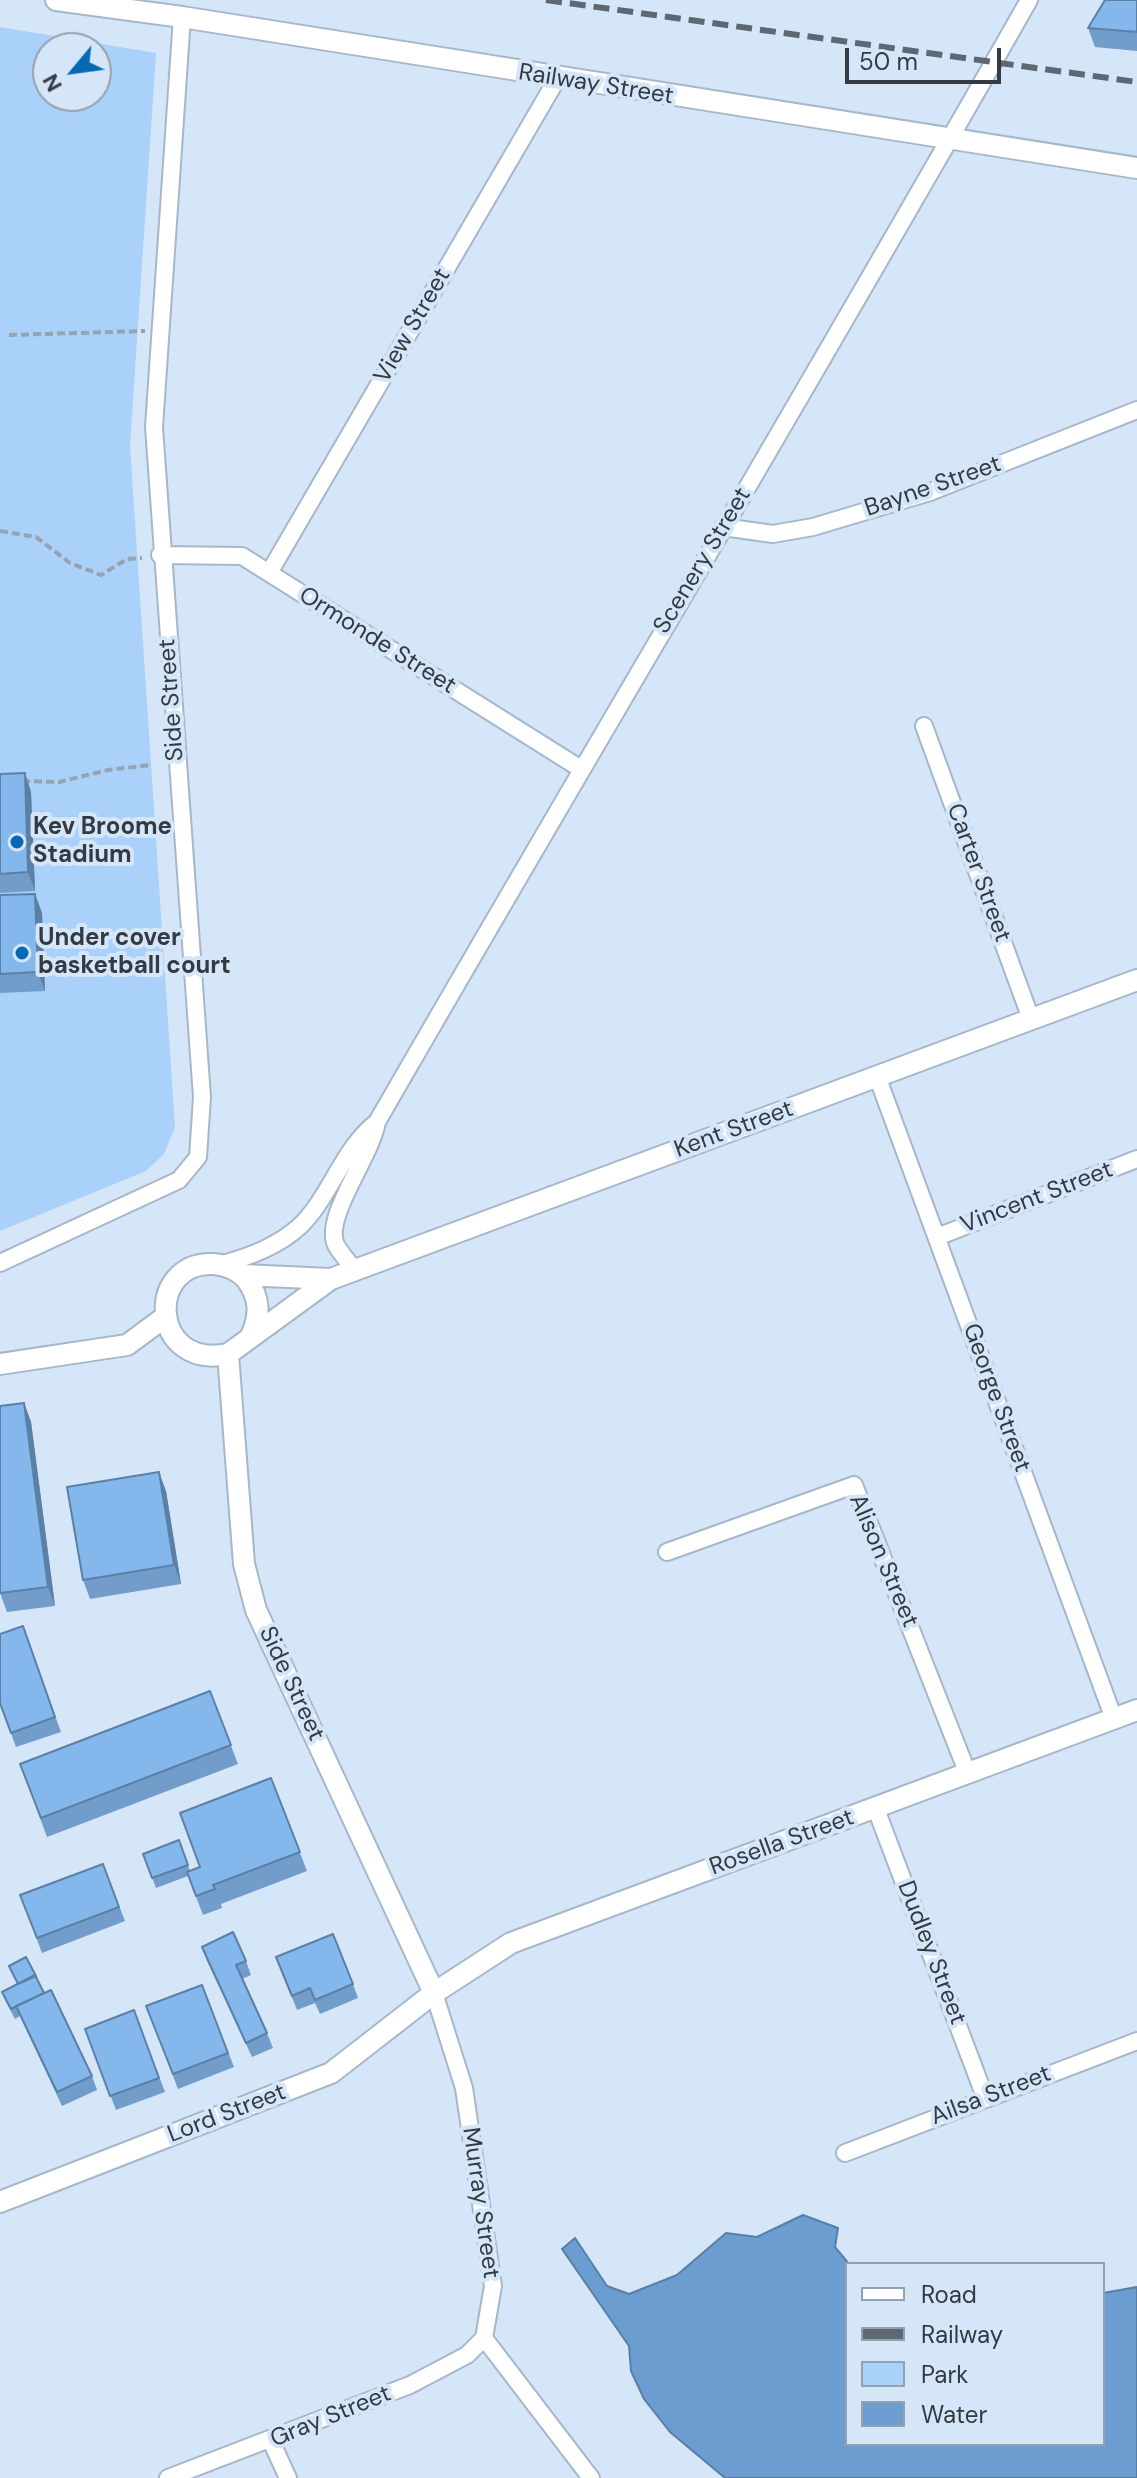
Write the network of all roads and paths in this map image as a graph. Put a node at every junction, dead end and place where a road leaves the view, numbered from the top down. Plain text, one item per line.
1 (56, 0) edge
2 (1029, 0) edge
3 (182, 17) junction
4 (557, 79) junction
5 (952, 140) junction
6 (1137, 168) edge
7 (160, 330) junction
8 (9, 335) dead end
9 (1137, 410) edge
10 (723, 527) junction
11 (0, 531) edge
12 (160, 555) junction
13 (269, 573) junction
14 (924, 726) dead end
15 (151, 765) dead end
16 (581, 769) junction
17 (13, 782) edge
18 (1137, 980) edge
19 (1031, 1019) junction
20 (877, 1076) junction
21 (377, 1122) junction
22 (1137, 1159) edge
23 (937, 1237) junction
24 (0, 1263) edge
25 (223, 1264) junction
26 (355, 1271) junction
27 (243, 1275) junction
28 (331, 1279) junction
29 (165, 1317) junction
30 (251, 1336) junction
31 (228, 1354) junction
32 (0, 1364) edge
33 (667, 1552) dead end
34 (1137, 1710) edge
35 (1114, 1719) junction
36 (968, 1774) junction
37 (876, 1809) junction
38 (434, 1993) junction
39 (1137, 2041) edge
40 (985, 2097) junction
41 (845, 2153) dead end
42 (0, 2202) edge
43 (484, 2338) junction
44 (271, 2441) junction
45 (168, 2478) edge
46 (288, 2478) edge
47 (591, 2478) edge

1 - 3 street, Railway Street
2 - 5 street, Scenery Street
3 - 4 street, Railway Street
3 - 7 street, Side Street
4 - 5 street, Railway Street
4 - 13 street, View Street
5 - 6 street, Railway Street
5 - 10 street, Scenery Street
7 - 8 path
7 - 12 street, Side Street
9 - 10 street, Bayne Street
10 - 16 street, Scenery Street
11 - 12 path
12 - 13 street, Ormonde Street
12 - 24 street, Side Street
13 - 16 street, Ormonde Street
14 - 19 street, Carter Street
15 - 17 path
16 - 21 street, Scenery Street
18 - 19 street, Kent Street
19 - 20 street, Kent Street
20 - 23 street, George Street
20 - 26 street, Kent Street
21 - 25 street, Scenery Street
21 - 26 street, Scenery Street
22 - 23 street, Vincent Street
23 - 35 street, George Street
25 - 27 street
25 - 29 street
26 - 28 street, Kent Street
27 - 28 street, Kent Street
27 - 30 street
28 - 30 street, Kent Street
29 - 31 street
29 - 32 street
30 - 31 street
31 - 38 street, Side Street
33 - 36 street, Alison Street
34 - 35 street, Rosella Street
35 - 36 street, Rosella Street
36 - 37 street, Rosella Street
37 - 38 street, Rosella Street
37 - 40 street, Dudley Street
38 - 42 street, Lord Street
38 - 43 street, Murray Street
39 - 40 street, Ailsa Street
40 - 41 street, Ailsa Street
43 - 44 street, Gray Street
43 - 47 street
44 - 45 street, Gray Street
44 - 46 street

